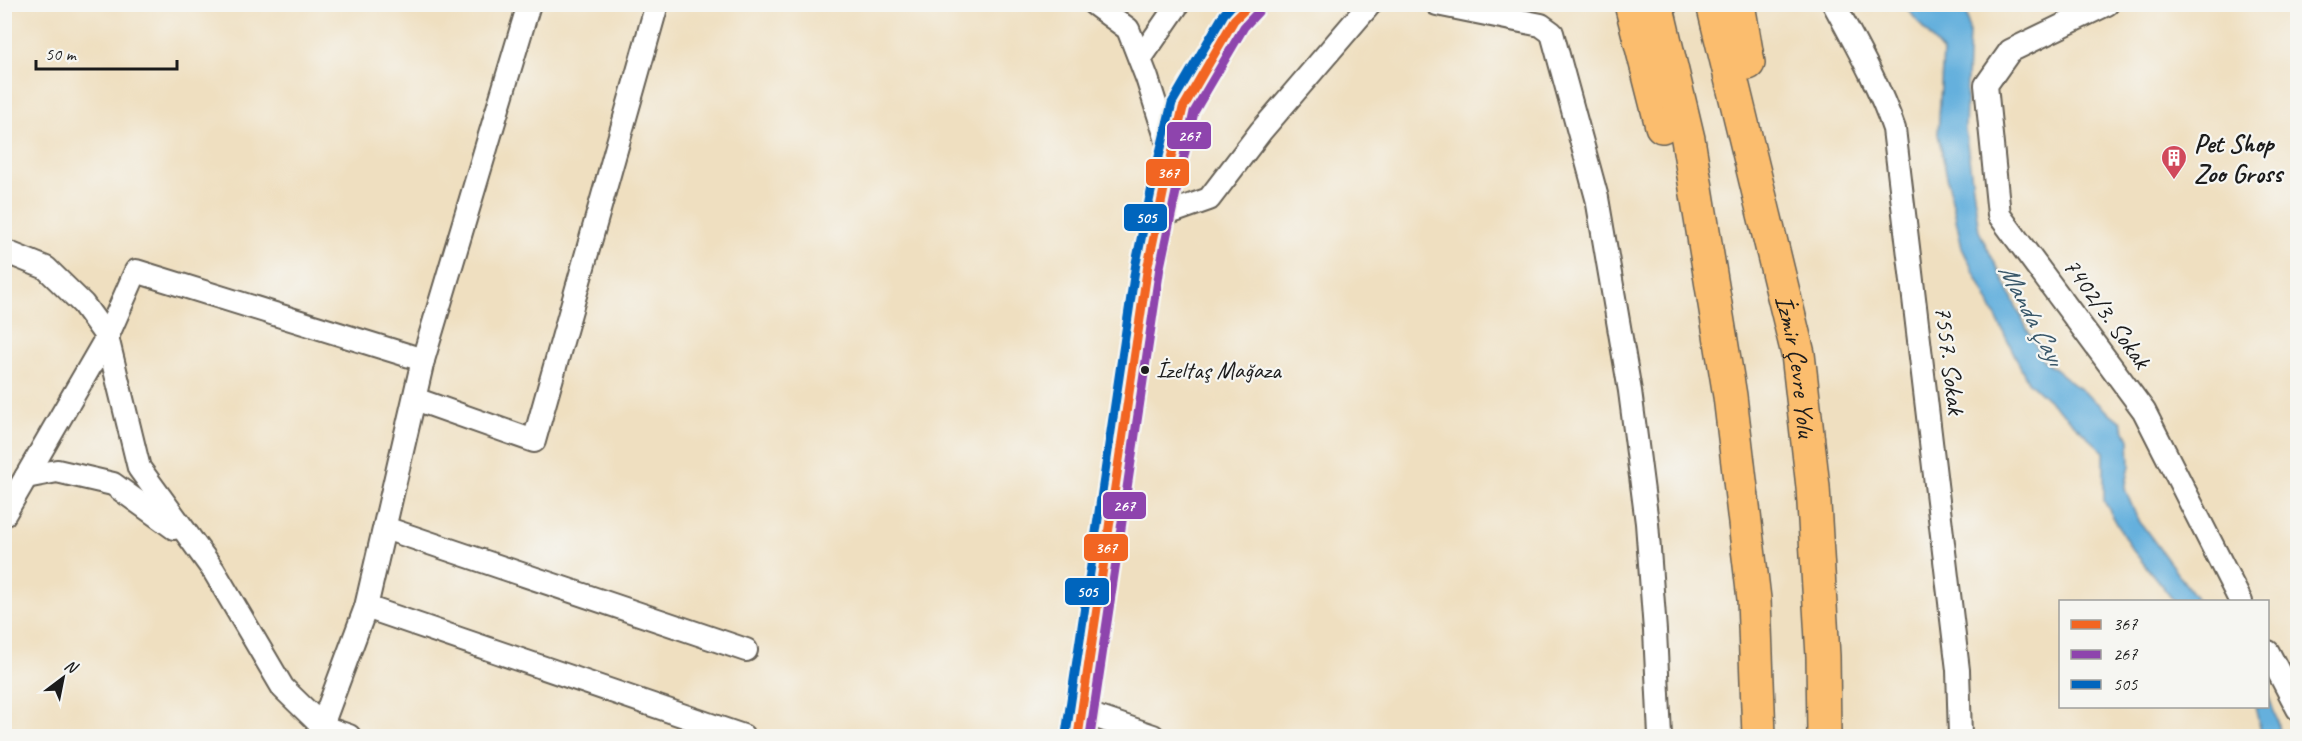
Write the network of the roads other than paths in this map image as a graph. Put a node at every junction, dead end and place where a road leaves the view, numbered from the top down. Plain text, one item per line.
1 (529, 4) edge
2 (657, 4) edge
3 (1094, 4) edge
4 (1178, 4) edge
5 (1250, 4) edge
6 (1370, 4) edge
7 (1437, 4) edge
8 (1631, 4) edge
9 (1656, 4) edge
10 (1713, 4) edge
11 (1738, 4) edge
12 (1834, 4) edge
13 (2107, 4) edge
14 (2079, 10) edge
15 (1140, 59) junction
16 (1172, 154) junction
17 (1158, 217) junction
18 (4, 251) edge
19 (107, 338) junction
20 (1798, 354) junction
21 (423, 360) junction
22 (1730, 396) junction
23 (415, 399) junction
24 (27, 477) junction
25 (4, 515) edge
26 (386, 528) junction
27 (189, 538) junction
28 (2240, 600) edge
29 (366, 607) junction
30 (746, 650) dead end
31 (2269, 654) edge
32 (2295, 695) edge
33 (1080, 724) edge
34 (708, 731) edge
35 (321, 732) edge
36 (349, 736) edge
37 (743, 736) edge
38 (1153, 736) edge
39 (1660, 736) edge
40 (1759, 736) edge
41 (1824, 736) edge
42 (1960, 736) edge

1 - 21 street
2 - 23 street
3 - 15 street
4 - 15 street
5 - 16 main road
6 - 17 street
7 - 39 street
8 - 22 highway
9 - 22 highway
10 - 20 highway, İzmir Çevre Yolu
11 - 20 highway
12 - 42 street, 7557. Sokak
13 - 14 street
14 - 28 street, 7402/3. Sokak
15 - 16 street
16 - 17 main road
17 - 33 main road
18 - 19 street
19 - 21 street
19 - 24 street
19 - 27 street
20 - 41 highway, İzmir Çevre Yolu
21 - 23 street
22 - 40 highway
23 - 26 street
24 - 25 street
24 - 27 street
26 - 29 street
26 - 30 street
27 - 35 street
29 - 34 street
29 - 35 street
31 - 32 street
33 - 38 street
34 - 37 street
35 - 36 street

